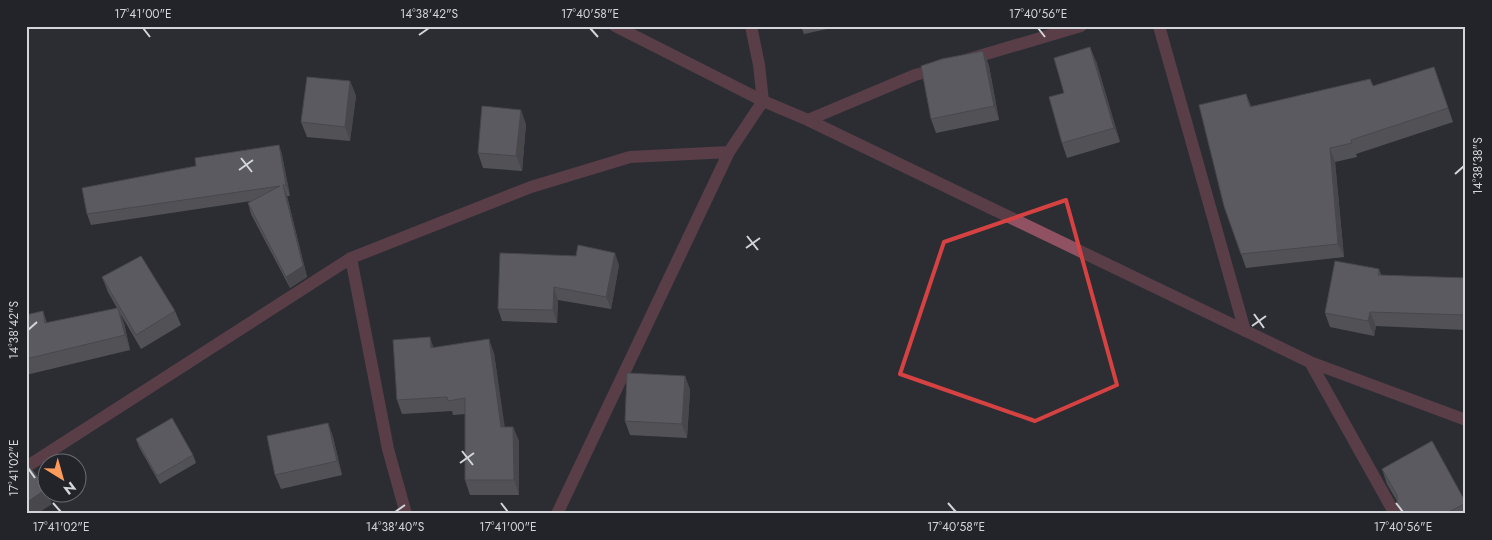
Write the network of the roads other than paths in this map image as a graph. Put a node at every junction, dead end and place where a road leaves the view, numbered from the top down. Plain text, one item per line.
1 (615, 26) edge
2 (751, 26) edge
3 (1081, 26) edge
4 (1158, 26) edge
5 (763, 101) junction
6 (808, 120) junction
7 (729, 152) junction
8 (351, 258) junction
9 (1246, 330) junction
10 (1310, 362) junction
11 (1466, 420) edge
12 (26, 467) edge
13 (406, 514) edge
14 (557, 514) edge
15 (1394, 514) edge

1 - 5 street
2 - 5 street
3 - 6 street
4 - 9 street
5 - 6 street
5 - 7 street
6 - 9 street
7 - 8 street
7 - 14 street
8 - 12 street
8 - 13 street
9 - 10 street
10 - 11 street
10 - 15 street

